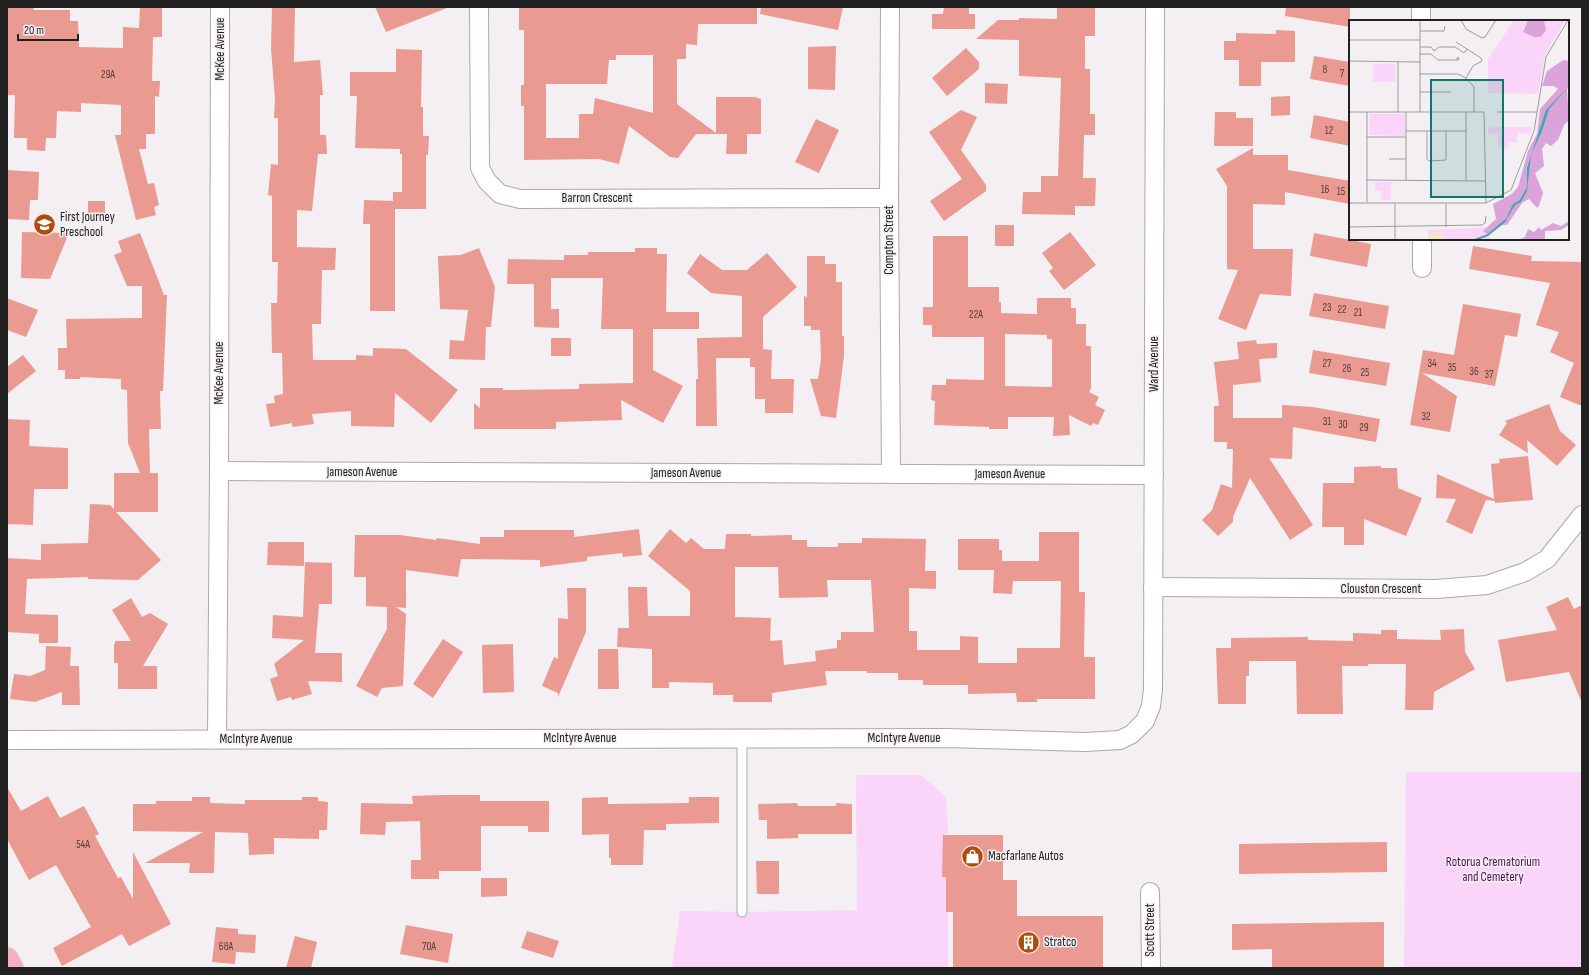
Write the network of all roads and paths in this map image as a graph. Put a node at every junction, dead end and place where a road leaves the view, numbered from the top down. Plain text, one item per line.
1 (220, 7) edge
2 (478, 7) edge
3 (890, 7) edge
4 (1155, 7) edge
5 (1421, 7) edge
6 (1421, 20) edge
7 (889, 198) junction
8 (1422, 240) edge
9 (1422, 268) dead end
10 (219, 471) junction
11 (891, 473) junction
12 (1154, 475) junction
13 (1582, 515) edge
14 (1153, 587) junction
15 (1145, 721) joint
16 (742, 738) junction
17 (217, 739) junction
18 (7, 740) edge
19 (1150, 892) dead end
20 (742, 912) dead end
21 (7, 959) edge
22 (12, 968) edge
23 (1151, 968) edge

1 - 10 street, McKee Avenue
2 - 7 street, Barron Crescent
3 - 7 street, Compton Street
4 - 12 street, Ward Avenue
5 - 6 street
7 - 11 street, Compton Street
8 - 9 street
10 - 11 street, Jameson Avenue
10 - 17 street, McKee Avenue
11 - 12 street, Jameson Avenue
12 - 14 street, Ward Avenue
13 - 14 street, Clouston Crescent
14 - 15 street, Ward Avenue
15 - 16 street, McIntyre Avenue
16 - 17 street, McIntyre Avenue
16 - 20 lane
17 - 18 street, McIntyre Avenue
19 - 23 street, Scott Street
21 - 22 highway

